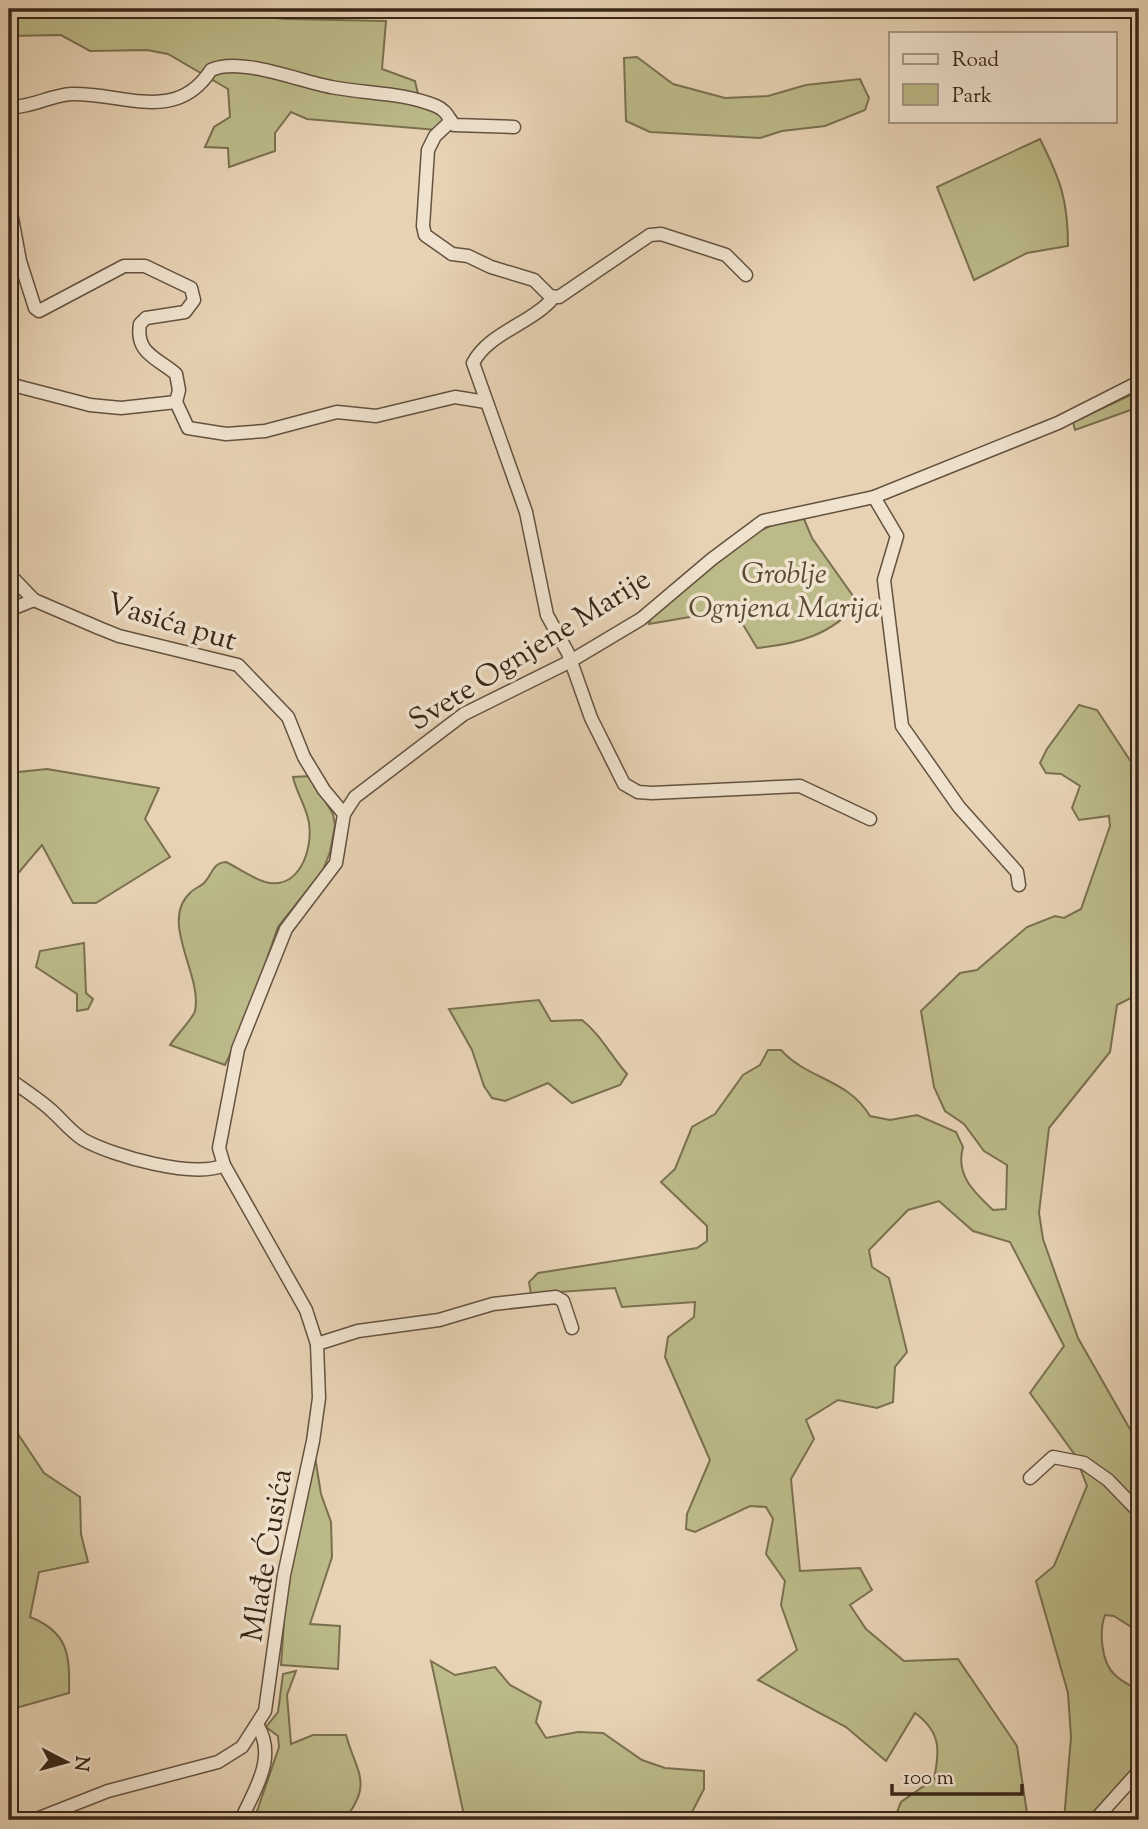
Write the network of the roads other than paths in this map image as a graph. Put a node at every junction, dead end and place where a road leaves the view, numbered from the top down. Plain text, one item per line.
1 (9, 107) edge
2 (451, 121) junction
3 (514, 127) dead end
4 (9, 202) edge
5 (746, 275) dead end
6 (554, 297) junction
7 (1139, 382) edge
8 (9, 384) edge
9 (176, 402) junction
10 (486, 402) junction
11 (874, 497) junction
12 (9, 574) edge
13 (34, 600) junction
14 (9, 610) edge
15 (569, 662) junction
16 (344, 814) junction
17 (870, 819) dead end
18 (1019, 885) dead end
19 (9, 1079) edge
20 (224, 1166) junction
21 (572, 1328) dead end
22 (317, 1344) junction
23 (1030, 1478) dead end
24 (1139, 1511) edge
25 (257, 1726) junction
26 (1139, 1771) edge
27 (34, 1820) edge
28 (241, 1820) edge
29 (1095, 1820) edge

1 - 2 street
2 - 3 street
2 - 6 street
4 - 9 street
5 - 6 street
6 - 10 street
7 - 11 street, Svete Ognjene Marije
8 - 9 street
9 - 10 street
10 - 15 street
11 - 15 street, Svete Ognjene Marije
11 - 18 street
12 - 13 street, Vasića put
13 - 14 street
13 - 16 street, Vasića put
15 - 16 street, Svete Ognjene Marije
15 - 17 street
16 - 20 street
19 - 20 street
20 - 22 street, Mlađe Ćusića
21 - 22 street
22 - 25 street, Mlađe Ćusića
23 - 24 street
25 - 27 street, Mlađe Ćusića
25 - 28 street
26 - 29 street

